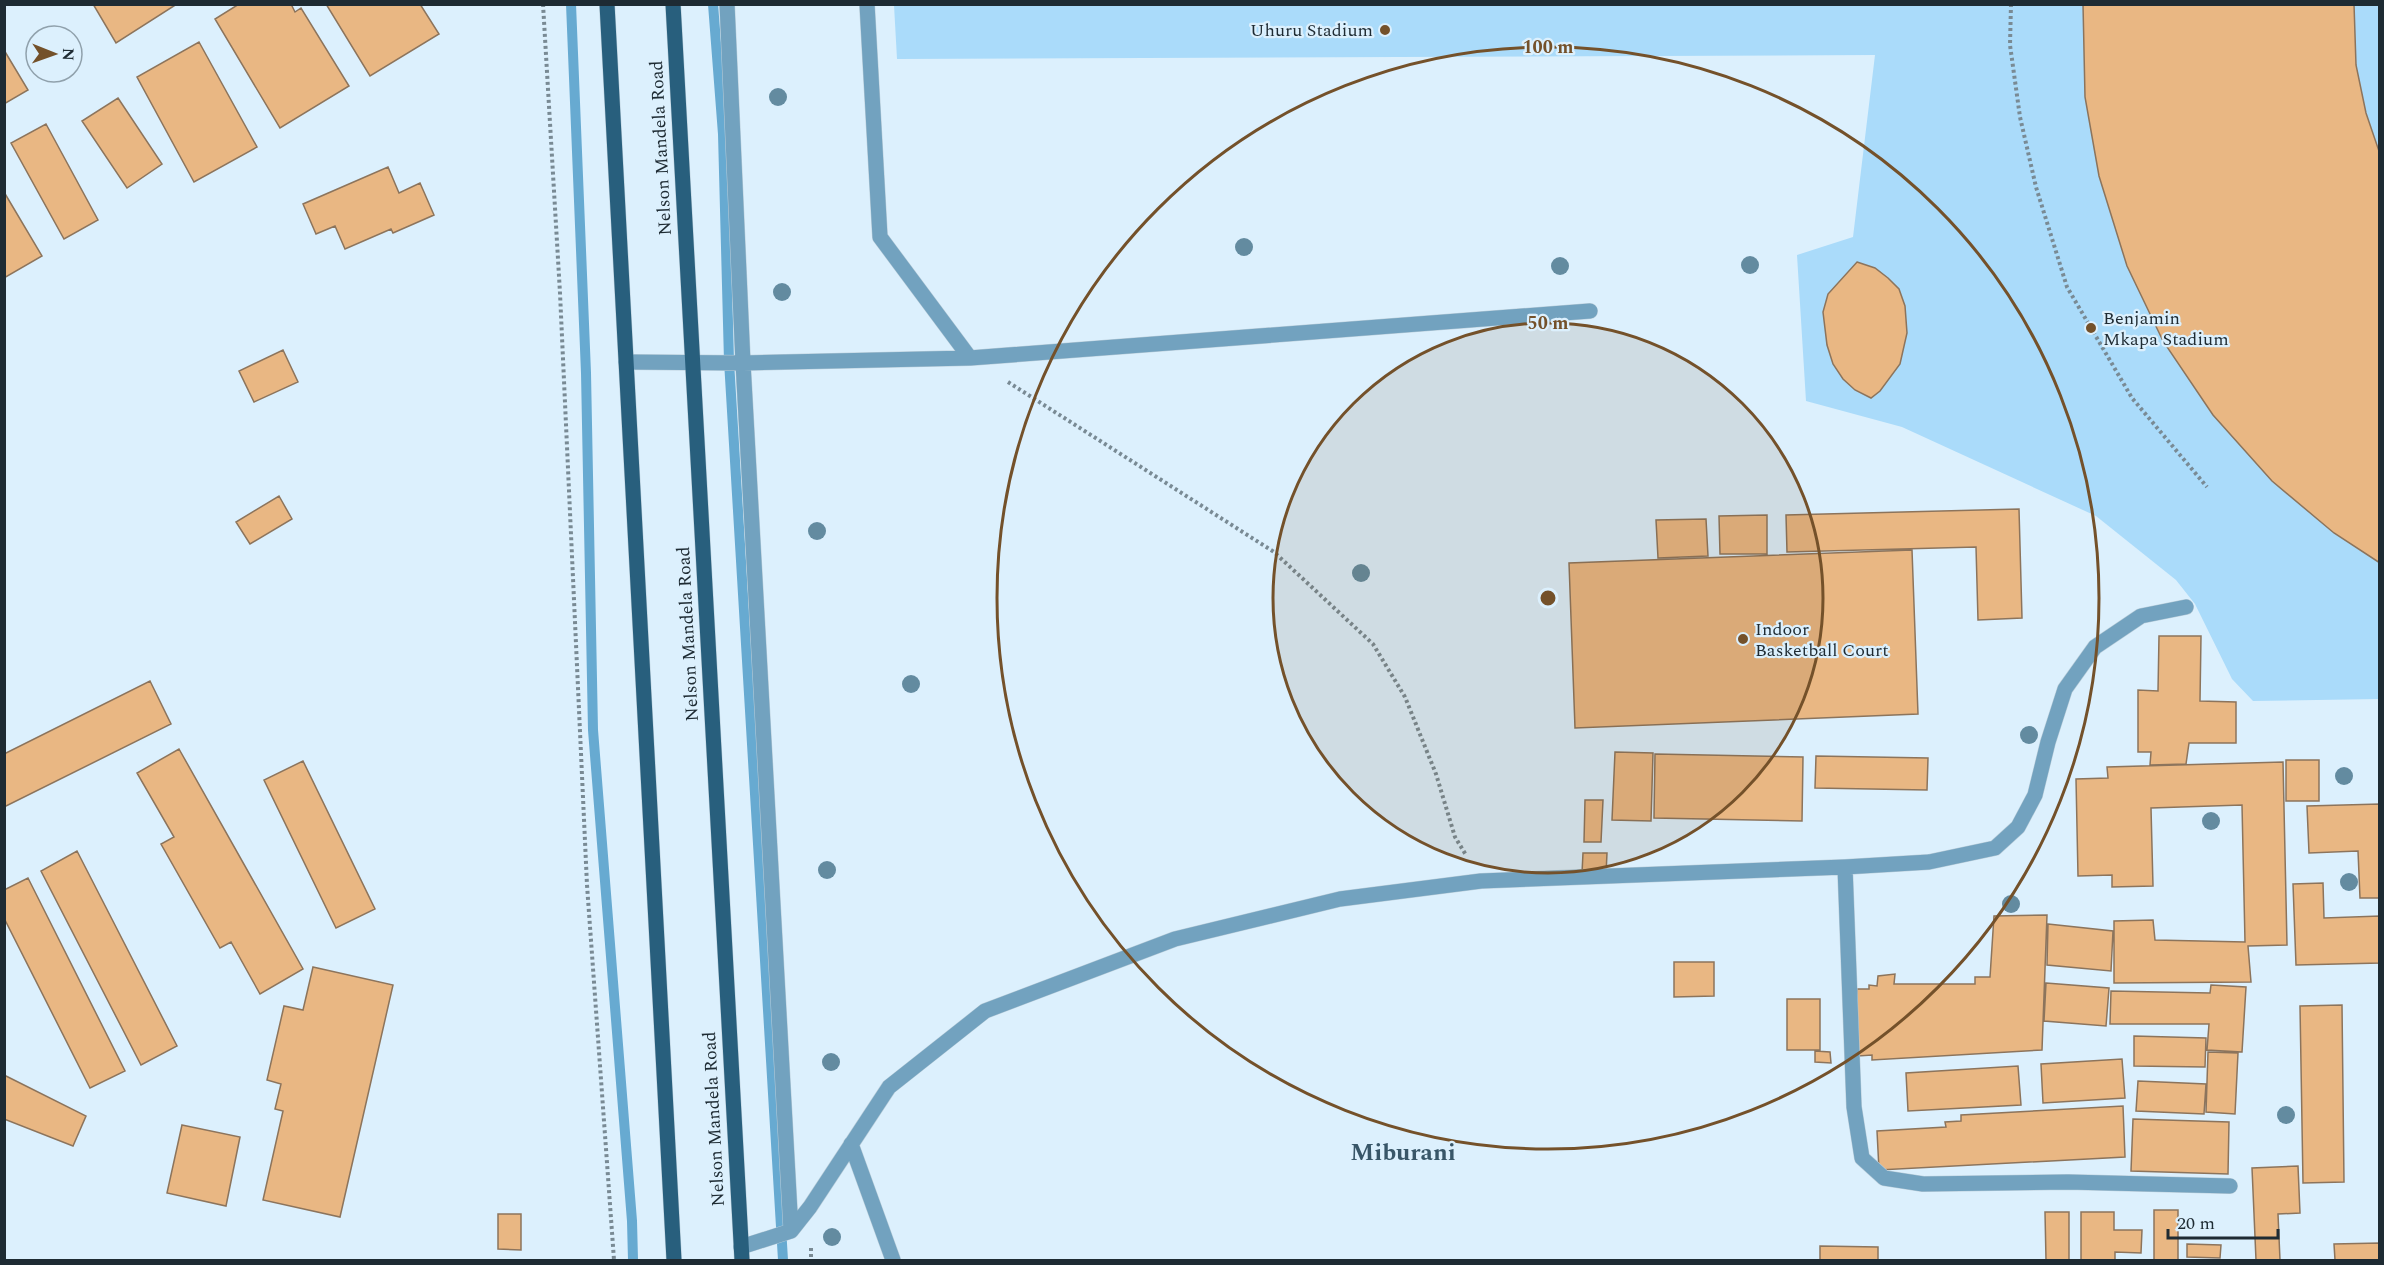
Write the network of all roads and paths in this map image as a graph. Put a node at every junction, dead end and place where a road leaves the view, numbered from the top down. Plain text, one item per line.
1 (543, 4) edge
2 (607, 4) edge
3 (673, 4) edge
4 (726, 4) edge
5 (867, 4) edge
6 (2011, 4) edge
7 (1590, 311) dead end
8 (970, 358) junction
9 (626, 362) junction
10 (692, 362) junction
11 (743, 363) junction
12 (2207, 487) dead end
13 (2186, 607) dead end
14 (1845, 867) junction
15 (1481, 880) junction
16 (851, 1144) junction
17 (2230, 1186) dead end
18 (791, 1231) junction
19 (741, 1254) edge
20 (614, 1260) edge
21 (674, 1260) edge
22 (893, 1260) edge

1 - 20 path
2 - 9 main road
3 - 10 main road, Nelson Mandela Road
4 - 11 lane
5 - 8 lane
6 - 12 path
7 - 8 lane
8 - 11 lane
8 - 15 path
9 - 10 lane
9 - 21 main road
10 - 11 lane
10 - 19 main road, Nelson Mandela Road
11 - 18 lane
13 - 14 lane
14 - 15 lane
14 - 17 lane
15 - 16 lane
16 - 18 lane
16 - 22 lane
18 - 19 lane

